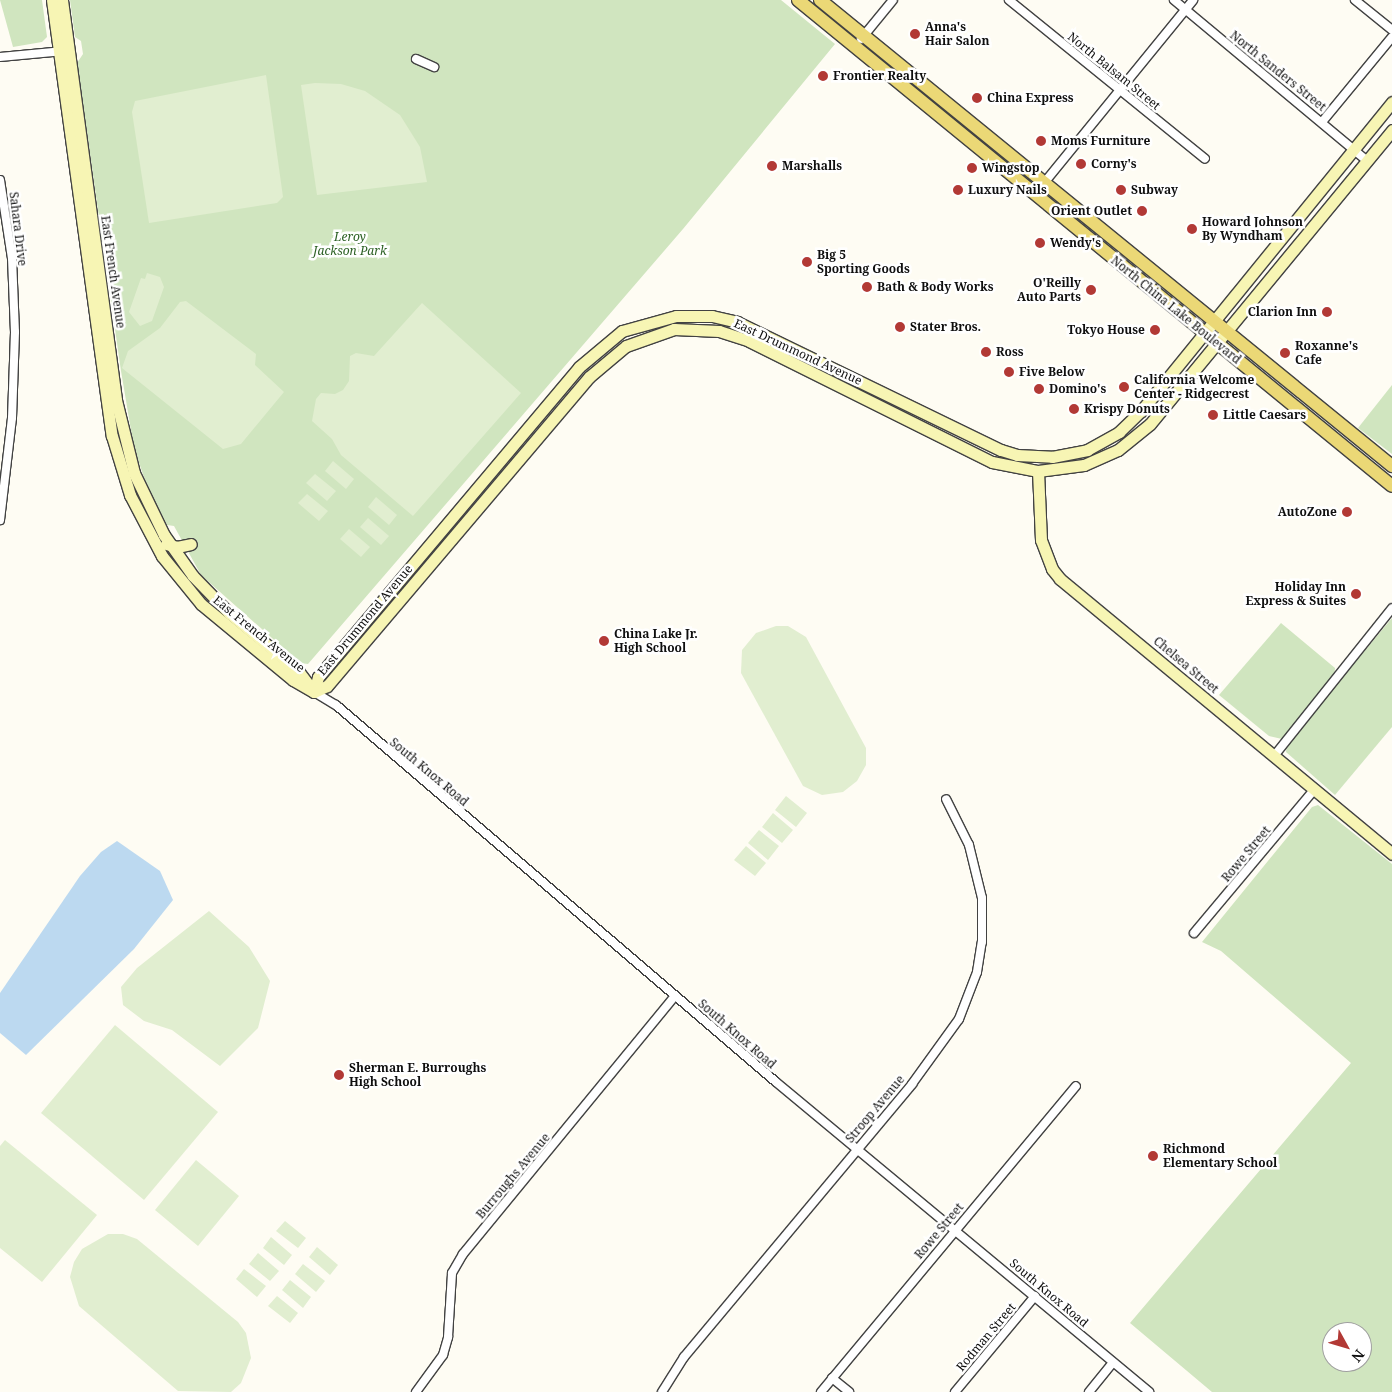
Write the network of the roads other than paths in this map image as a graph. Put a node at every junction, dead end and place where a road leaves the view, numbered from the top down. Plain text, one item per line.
1 (52, 0) edge
2 (62, 0) edge
3 (798, 0) edge
4 (820, 0) edge
5 (893, 0) edge
6 (1009, 0) edge
7 (1174, 0) edge
8 (1193, 0) edge
9 (1355, 0) edge
10 (1185, 10) junction
11 (1392, 30) edge
12 (864, 36) junction
13 (1392, 38) edge
14 (855, 46) junction
15 (64, 51) junction
16 (0, 57) edge
17 (416, 59) dead end
18 (434, 67) dead end
19 (1120, 90) junction
20 (1392, 102) edge
21 (1322, 122) junction
22 (1392, 130) edge
23 (1354, 149) junction
24 (1205, 159) dead end
25 (1367, 161) junction
26 (0, 180) edge
27 (1044, 183) junction
28 (1214, 322) junction
29 (1227, 333) junction
30 (1204, 334) junction
31 (1217, 344) junction
32 (1039, 457) junction
33 (119, 463) junction
34 (1392, 466) edge
35 (1038, 471) junction
36 (1392, 486) edge
37 (0, 520) edge
38 (191, 544) dead end
39 (171, 546) junction
40 (1392, 608) edge
41 (314, 692) junction
42 (1274, 756) junction
43 (1315, 789) junction
44 (946, 799) dead end
45 (1392, 854) edge
46 (1194, 933) dead end
47 (675, 996) junction
48 (1076, 1086) dead end
49 (857, 1148) junction
50 (955, 1229) junction
51 (1035, 1296) junction
52 (1113, 1362) junction
53 (832, 1378) junction
54 (416, 1392) edge
55 (662, 1392) edge
56 (821, 1392) edge
57 (849, 1392) edge
58 (955, 1392) edge
59 (1089, 1392) edge
60 (1149, 1392) edge

1 - 15 street, East French Avenue
2 - 15 street, East French Avenue
3 - 14 main road, North China Lake Boulevard
4 - 12 main road, North China Lake Boulevard
5 - 12 street
6 - 19 street, North Balsam Street
7 - 10 street, North Sanders Street
8 - 10 street
9 - 11 street
10 - 19 street
10 - 21 street, North Sanders Street
12 - 14 street
12 - 27 main road, North China Lake Boulevard
13 - 21 street
14 - 30 main road, North China Lake Boulevard
15 - 16 street
15 - 33 street, East French Avenue
15 - 39 street, East French Avenue
17 - 18 street
19 - 24 street, North Balsam Street
19 - 27 street
20 - 23 street, East Drummond Avenue
21 - 23 street, North Sanders Street
22 - 25 street, East Drummond Avenue
23 - 25 street, North Sanders Street
23 - 28 street, East Drummond Avenue
25 - 29 street, East Drummond Avenue
26 - 37 street, Sahara Drive
27 - 28 main road, North China Lake Boulevard
28 - 29 main road, North China Lake Boulevard
28 - 30 street, East Drummond Avenue
29 - 31 street, East Drummond Avenue
29 - 34 main road, North China Lake Boulevard
30 - 31 main road, North China Lake Boulevard
30 - 32 street, East Drummond Avenue
31 - 35 street, East Drummond Avenue
31 - 36 main road, North China Lake Boulevard
32 - 35 street, Chelsea Street
32 - 41 street, East Drummond Avenue
33 - 39 street
33 - 41 street, East French Avenue
35 - 41 street, East Drummond Avenue
35 - 42 street, Chelsea Street
38 - 39 street
39 - 41 street, East French Avenue
40 - 42 street
41 - 47 street, South Knox Road
42 - 43 street, Chelsea Street
43 - 45 street, Chelsea Street
43 - 46 street, Rowe Street
44 - 49 street, Stroop Avenue
47 - 49 street, South Knox Road
47 - 54 street, Burroughs Avenue
48 - 50 street, Rowe Street
49 - 50 street, South Knox Road
49 - 55 street, Stroop Avenue
50 - 51 street, South Knox Road
50 - 53 street, Rowe Street
51 - 52 street, South Knox Road
51 - 58 street, Rodman Street
52 - 59 street
52 - 60 street, South Knox Road
53 - 56 street, Rowe Street
53 - 57 street

